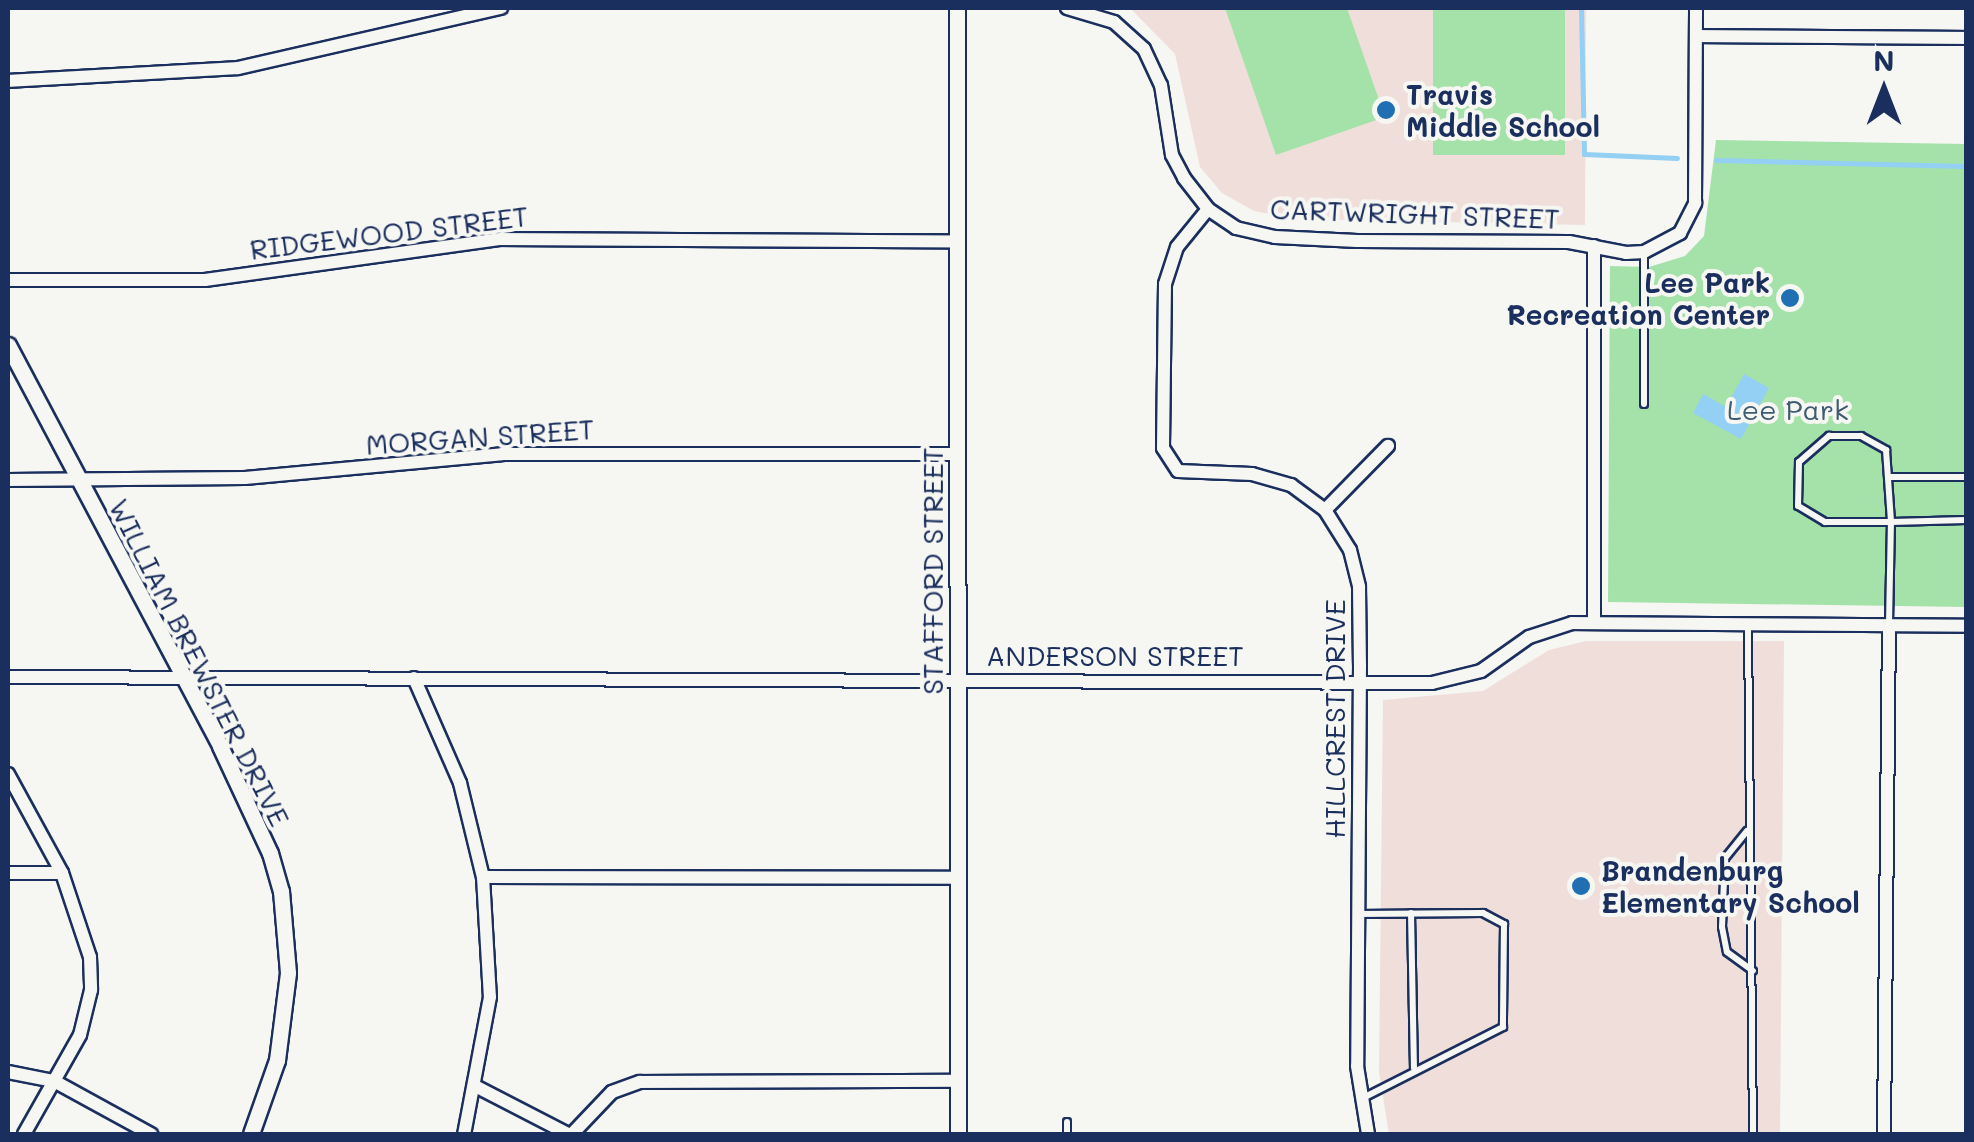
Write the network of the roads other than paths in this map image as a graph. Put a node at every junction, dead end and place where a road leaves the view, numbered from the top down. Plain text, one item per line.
1 (502, 8) edge
2 (957, 8) edge
3 (1067, 8) edge
4 (1696, 8) edge
5 (1696, 36) junction
6 (1966, 38) edge
7 (8, 81) edge
8 (1208, 209) junction
9 (957, 241) junction
10 (1594, 246) junction
11 (1644, 252) junction
12 (8, 280) edge
13 (8, 345) edge
14 (1644, 404) dead end
15 (1388, 446) dead end
16 (956, 454) junction
17 (1891, 477) junction
18 (1966, 477) edge
19 (8, 480) edge
20 (78, 480) junction
21 (1324, 510) junction
22 (1966, 520) edge
23 (1891, 522) junction
24 (1594, 622) junction
25 (1748, 624) junction
26 (1889, 625) junction
27 (1966, 626) edge
28 (8, 677) edge
29 (183, 677) junction
30 (414, 678) junction
31 (956, 679) junction
32 (1360, 682) junction
33 (8, 774) edge
34 (1748, 830) junction
35 (62, 872) junction
36 (8, 873) edge
37 (483, 877) junction
38 (958, 878) junction
39 (1358, 914) junction
40 (1411, 914) junction
41 (1754, 972) junction
42 (1414, 1068) junction
43 (8, 1072) edge
44 (54, 1081) junction
45 (958, 1081) junction
46 (477, 1087) junction
47 (1360, 1100) junction
48 (1067, 1122) dead end
49 (24, 1134) edge
50 (150, 1134) edge
51 (251, 1134) edge
52 (464, 1134) edge
53 (570, 1134) edge
54 (958, 1134) edge
55 (1067, 1134) edge
56 (1368, 1134) edge
57 (1753, 1134) edge
58 (1884, 1134) edge

1 - 7 street
2 - 9 street, STAFFORD STREET
3 - 8 street, CARTWRIGHT STREET
4 - 5 street
5 - 6 street
5 - 11 street
8 - 10 street, CARTWRIGHT STREET
8 - 21 street, HILLCREST DRIVE
9 - 12 street, RIDGEWOOD STREET
9 - 16 street, STAFFORD STREET
10 - 11 street, CARTWRIGHT STREET
10 - 24 street
11 - 14 lane
13 - 20 street, WILLIAM BREWSTER DRIVE
15 - 21 street
16 - 20 street, MORGAN STREET
16 - 31 street, STAFFORD STREET
17 - 18 lane
17 - 23 lane
17 - 23 lane
19 - 20 street, MORGAN STREET
20 - 29 street, WILLIAM BREWSTER DRIVE
21 - 32 street, HILLCREST DRIVE
22 - 23 lane
23 - 26 lane
24 - 25 street, ANDERSON STREET
24 - 32 street, ANDERSON STREET
25 - 26 street, ANDERSON STREET
25 - 34 lane
26 - 27 street, ANDERSON STREET
26 - 58 street
28 - 29 street, ANDERSON STREET
29 - 30 street, ANDERSON STREET
29 - 51 street, WILLIAM BREWSTER DRIVE
30 - 31 street, ANDERSON STREET
30 - 37 street
31 - 32 street, ANDERSON STREET
31 - 38 street, STAFFORD STREET
32 - 39 street, HILLCREST DRIVE
33 - 35 street
34 - 41 lane
34 - 41 lane
35 - 36 street
35 - 44 street
37 - 38 street
37 - 46 street
38 - 45 street, STAFFORD STREET
39 - 40 lane
39 - 47 street, HILLCREST DRIVE
40 - 42 lane
40 - 42 lane
41 - 57 lane
42 - 47 lane
43 - 44 street
44 - 49 street
44 - 50 street
45 - 53 street
45 - 54 street, STAFFORD STREET
46 - 52 street
46 - 53 street
47 - 56 street, HILLCREST DRIVE
48 - 55 lane

